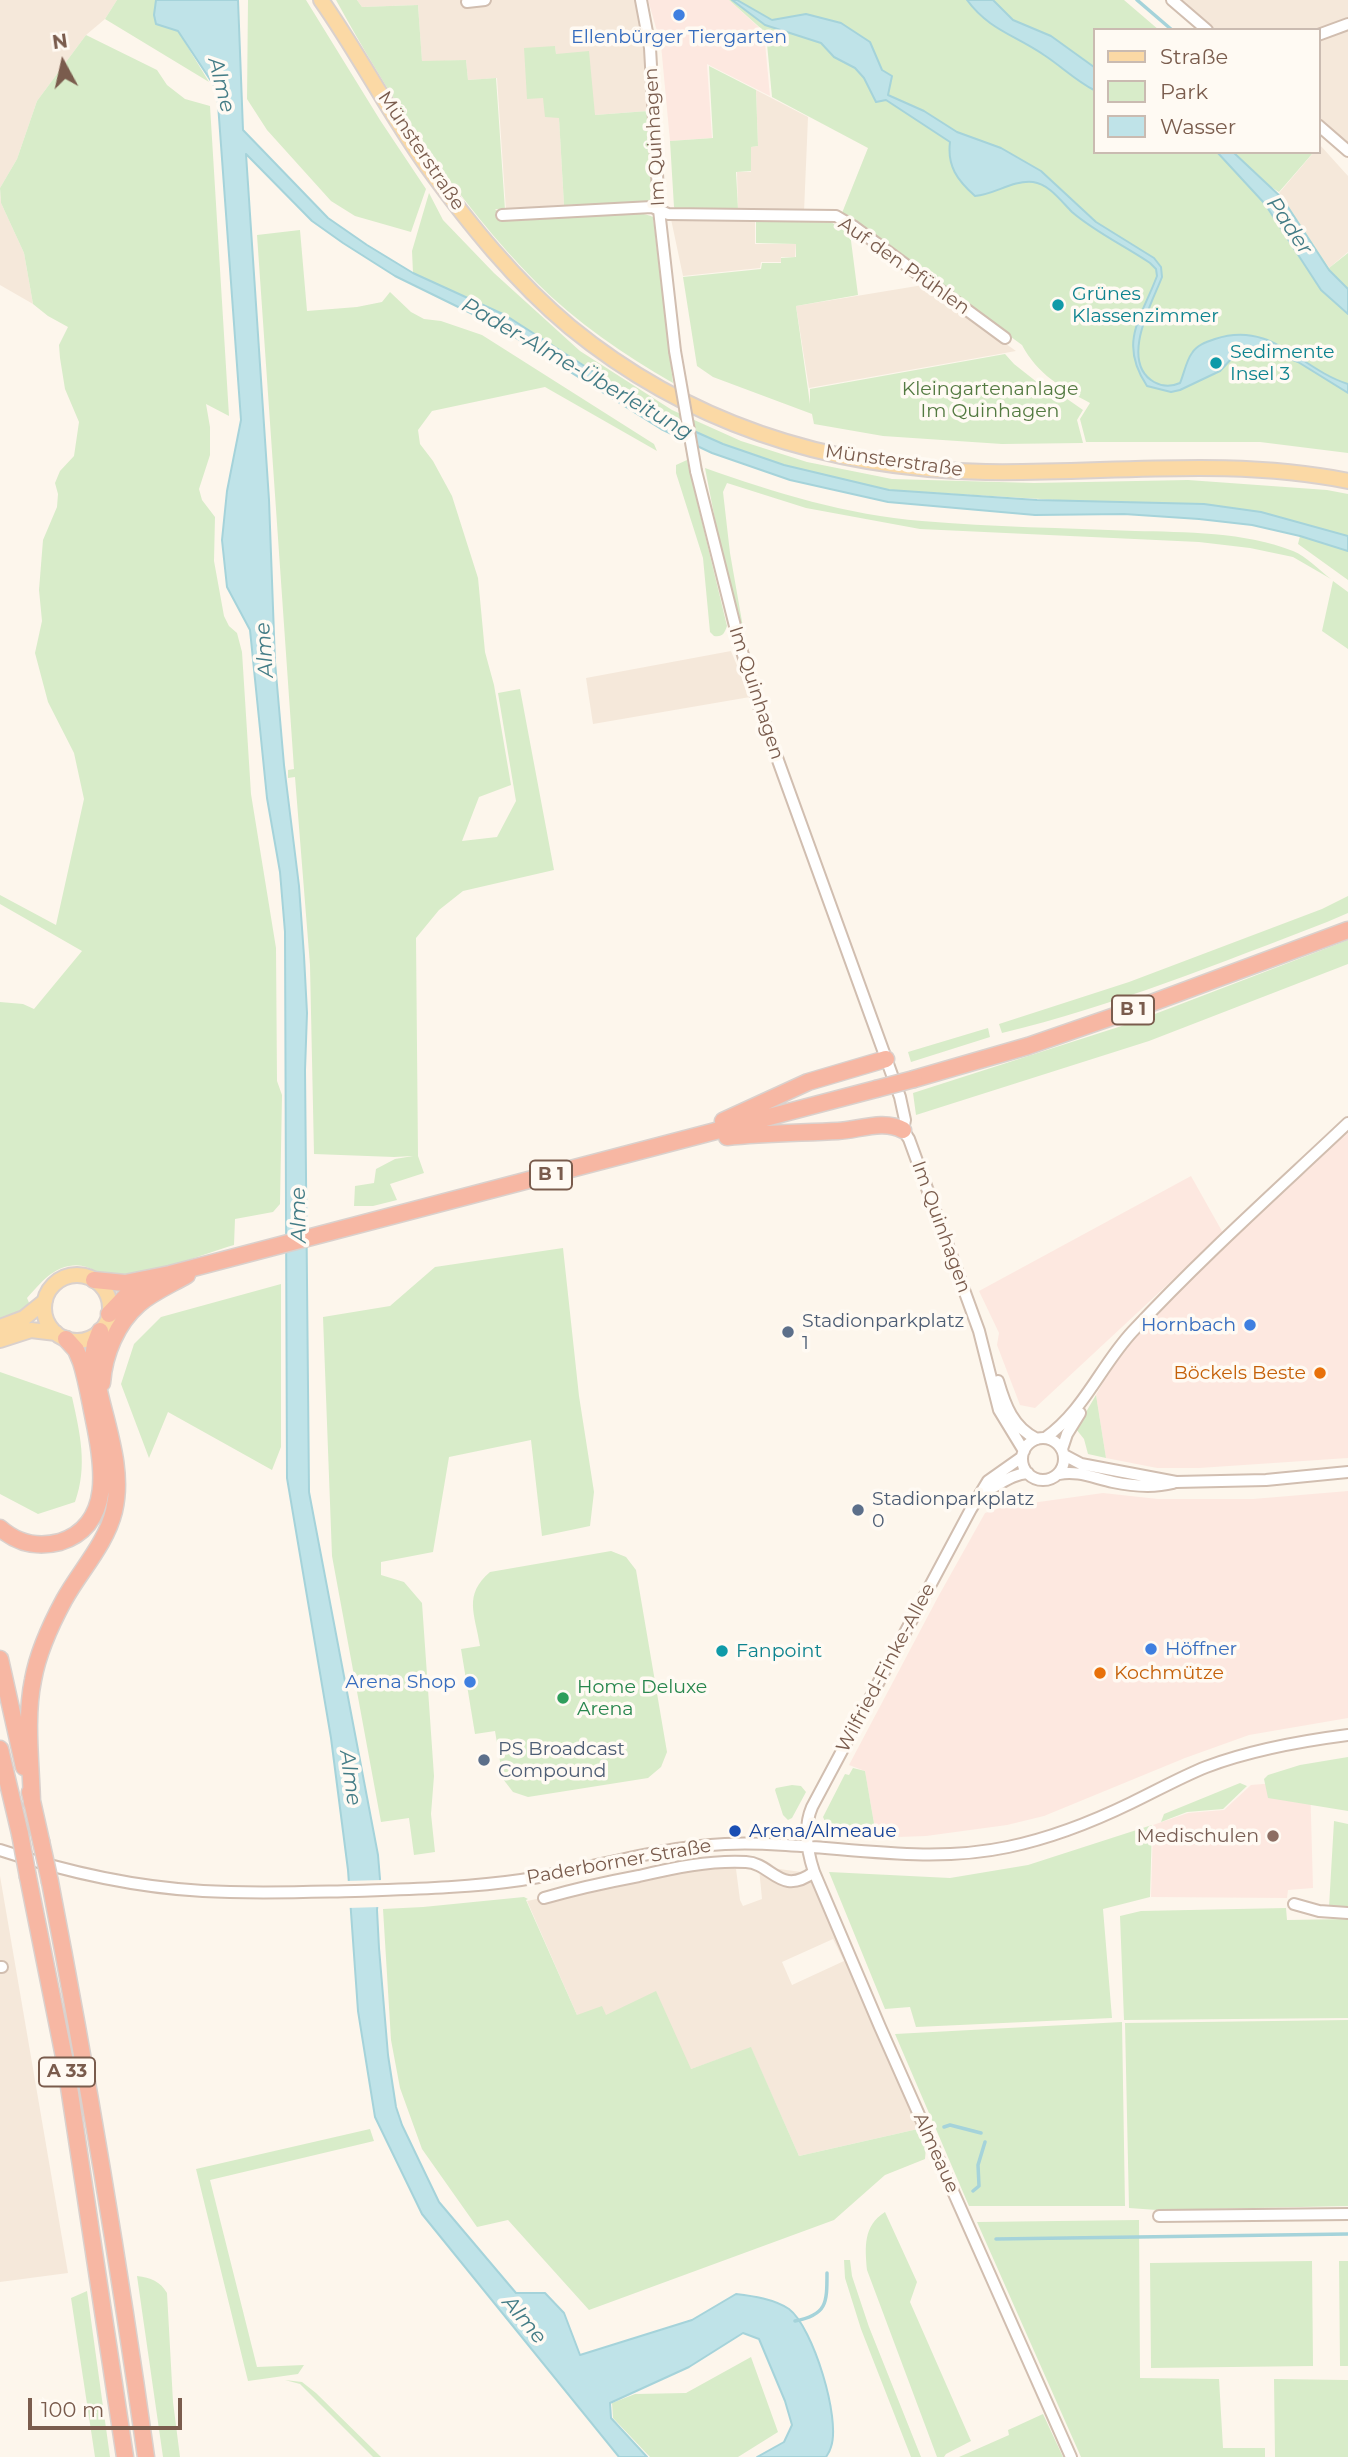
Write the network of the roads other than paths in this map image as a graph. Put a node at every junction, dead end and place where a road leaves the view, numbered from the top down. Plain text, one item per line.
1 (323, 0) edge
2 (485, 0) edge
3 (641, 0) edge
4 (1171, 0) edge
5 (467, 2) edge
6 (1348, 24) edge
7 (1205, 28) edge
8 (1320, 34) edge
9 (1320, 127) edge
10 (1348, 151) edge
11 (659, 210) junction
12 (502, 215) dead end
13 (1005, 338) dead end
14 (1348, 481) edge
15 (1348, 930) edge
16 (886, 1059) junction
17 (1348, 1123) edge
18 (903, 1129) junction
19 (669, 1144) junction
20 (204, 1265) junction
21 (170, 1274) junction
22 (94, 1280) junction
23 (45, 1301) junction
24 (109, 1314) junction
25 (0, 1328) edge
26 (100, 1331) junction
27 (62, 1336) junction
28 (0, 1339) edge
29 (987, 1356) junction
30 (1086, 1397) junction
31 (102, 1399) junction
32 (1041, 1438) junction
33 (1063, 1452) junction
34 (1023, 1454) junction
35 (1348, 1472) edge
36 (1028, 1474) junction
37 (1059, 1474) junction
38 (1176, 1482) junction
39 (981, 1493) junction
40 (0, 1528) edge
41 (0, 1659) edge
42 (1348, 1735) edge
43 (0, 1749) edge
44 (32, 1803) junction
45 (807, 1847) junction
46 (0, 1850) edge
47 (814, 1872) junction
48 (544, 1898) dead end
49 (1294, 1904) dead end
50 (1348, 1913) edge
51 (1348, 2214) edge
52 (1159, 2216) dead end
53 (125, 2457) edge
54 (146, 2457) edge
55 (1072, 2457) edge

1 - 14 main road, Münsterstraße
2 - 5 street
3 - 11 street, Im Quinhagen
4 - 7 street
6 - 8 street
9 - 10 street
11 - 12 street, Auf den Pfühlen
11 - 13 street, Auf den Pfühlen
11 - 16 street, Im Quinhagen, bridge
15 - 19 highway, B 1, bridge
16 - 18 street, Im Quinhagen
16 - 19 highway, B 1
17 - 30 street
18 - 19 highway
18 - 29 street, Im Quinhagen
19 - 20 highway, B 1
20 - 21 highway, B 1
20 - 31 highway
21 - 22 highway, B 1
21 - 24 highway, B 1
22 - 23 main road, B 1
22 - 24 main road
23 - 25 main road, B 1
23 - 27 main road
24 - 26 main road, B 1
26 - 27 main road
26 - 31 highway
27 - 28 main road
27 - 40 highway
29 - 32 street, Im Quinhagen
29 - 34 street, Im Quinhagen
30 - 32 street
30 - 33 street
31 - 44 highway
32 - 33 street
32 - 34 street
33 - 37 street
33 - 38 street
34 - 36 street
34 - 39 street, Wilfried-Finke-Allee
35 - 38 street
36 - 37 street
36 - 39 street
37 - 38 street
39 - 45 street, Wilfried-Finke-Allee
41 - 44 highway, A 33
42 - 45 street, Paderborner Straße
43 - 53 highway, A 33, bridge
44 - 54 highway, A 33, bridge
45 - 46 street, Paderborner Straße
45 - 47 street, Almeaue
47 - 48 street, Paderborner Straße
47 - 55 street, Almeaue
49 - 50 street
51 - 52 street

